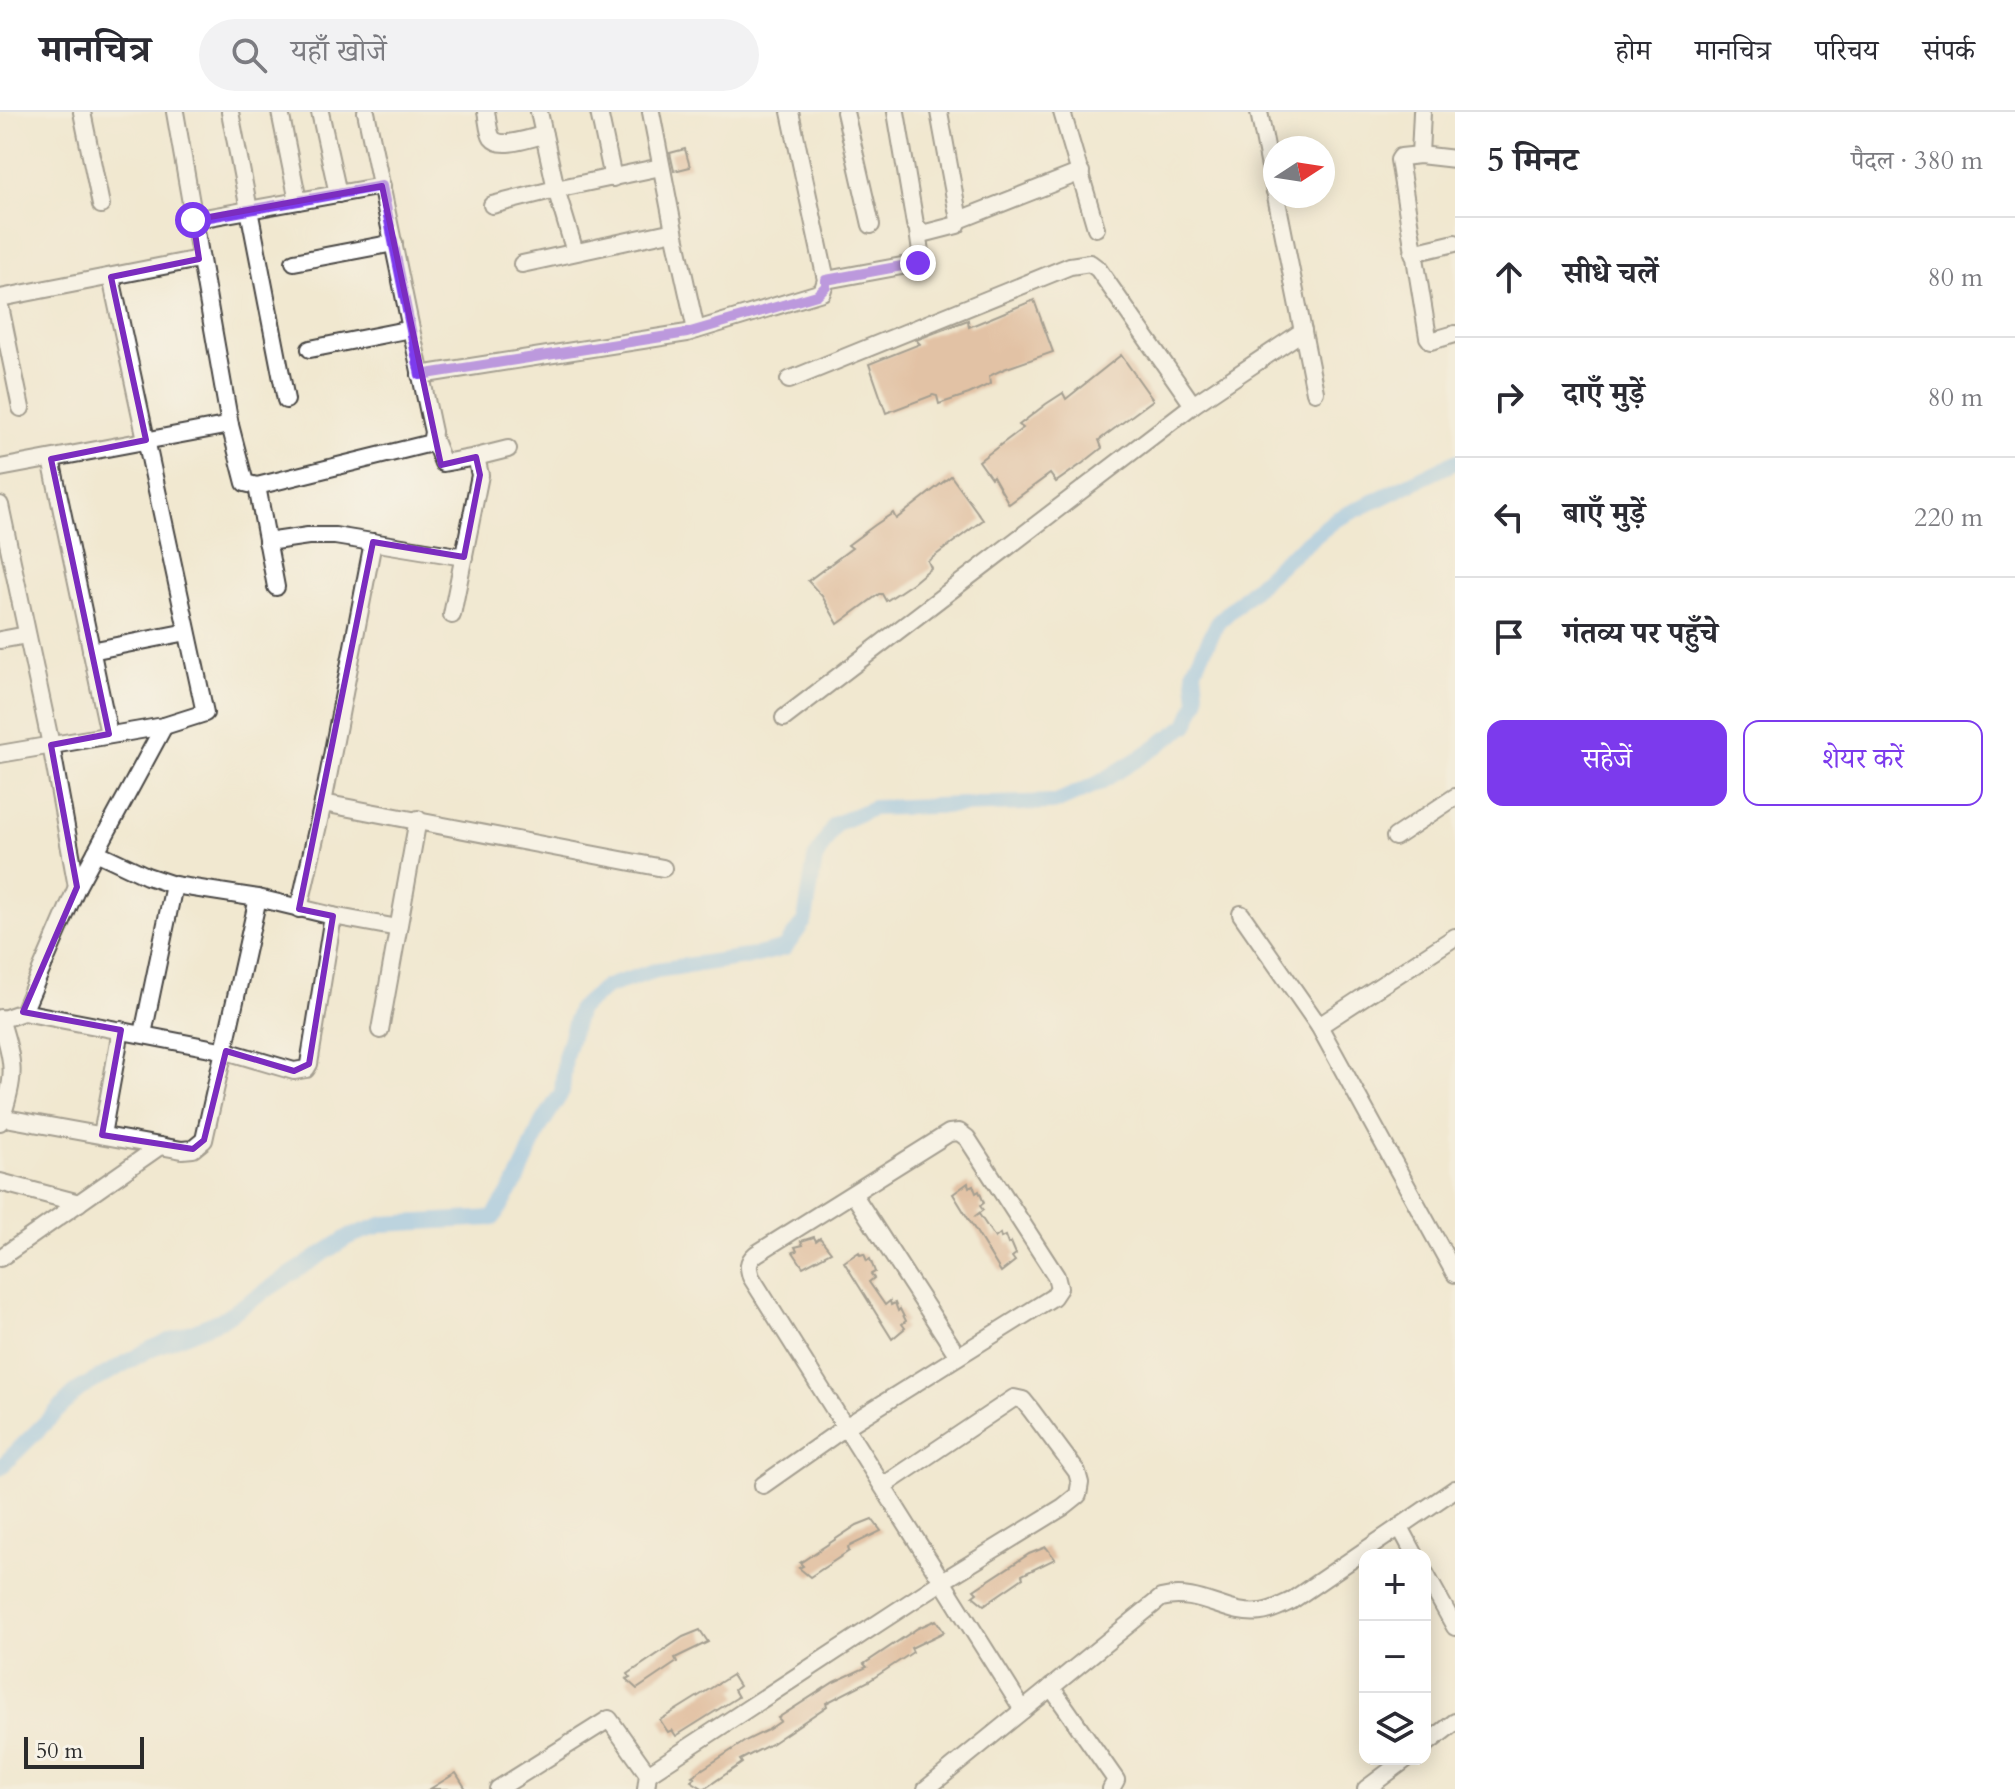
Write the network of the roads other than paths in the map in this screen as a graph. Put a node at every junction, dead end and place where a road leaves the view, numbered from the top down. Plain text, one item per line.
1 (82, 112) edge
2 (175, 112) edge
3 (230, 112) edge
4 (280, 112) edge
5 (320, 112) edge
6 (366, 112) edge
7 (486, 112) edge
8 (539, 112) edge
9 (599, 112) edge
10 (651, 112) edge
11 (790, 112) edge
12 (845, 112) edge
13 (896, 112) edge
14 (939, 112) edge
15 (1062, 112) edge
16 (1259, 112) edge
17 (1422, 112) edge
18 (544, 135) junction
19 (1264, 136) edge
20 (1420, 155) junction
21 (1455, 159) edge
22 (661, 167) junction
23 (1081, 172) junction
24 (613, 178) junction
25 (382, 186) junction
26 (556, 189) junction
27 (338, 194) junction
28 (298, 201) junction
29 (101, 205) dead end
30 (492, 205) dead end
31 (1278, 208) edge
32 (249, 210) junction
33 (193, 220) junction
34 (959, 220) junction
35 (871, 225) dead end
36 (1096, 228) dead end
37 (674, 231) junction
38 (918, 231) junction
39 (394, 243) junction
40 (1455, 243) edge
41 (575, 252) junction
42 (1413, 253) junction
43 (199, 259) junction
44 (294, 262) dead end
45 (522, 264) dead end
46 (111, 277) junction
47 (826, 280) junction
48 (0, 298) edge
49 (0, 306) edge
50 (411, 329) junction
51 (696, 330) junction
52 (1303, 331) junction
53 (1455, 334) edge
54 (310, 349) dead end
55 (420, 375) junction
56 (789, 380) dead end
57 (1315, 392) dead end
58 (286, 400) dead end
59 (1193, 405) junction
60 (21, 408) dead end
61 (230, 425) junction
62 (433, 438) junction
63 (146, 440) junction
64 (508, 449) dead end
65 (476, 457) junction
66 (51, 459) junction
67 (0, 468) edge
68 (257, 486) junction
69 (0, 505) edge
70 (267, 542) junction
71 (373, 542) junction
72 (464, 557) junction
73 (276, 587) dead end
74 (452, 615) dead end
75 (187, 632) junction
76 (27, 635) junction
77 (0, 640) edge
78 (91, 651) junction
79 (784, 718) dead end
80 (164, 726) junction
81 (109, 734) junction
82 (51, 745) junction
83 (0, 754) edge
84 (1455, 797) edge
85 (323, 803) junction
86 (418, 819) junction
87 (1395, 837) dead end
88 (96, 852) junction
89 (663, 868) dead end
90 (174, 885) junction
91 (77, 887) junction
92 (258, 898) junction
93 (299, 909) junction
94 (1241, 914) dead end
95 (333, 916) junction
96 (398, 928) junction
97 (1455, 937) edge
98 (23, 1012) junction
99 (0, 1019) edge
100 (1319, 1026) junction
101 (121, 1030) junction
102 (380, 1030) dead end
103 (143, 1034) junction
104 (226, 1051) junction
105 (1, 1118) edge
106 (102, 1135) junction
107 (160, 1146) junction
108 (0, 1182) edge
109 (854, 1195) junction
110 (79, 1203) junction
111 (0, 1258) edge
112 (1455, 1274) edge
113 (958, 1356) junction
114 (847, 1426) junction
115 (763, 1485) dead end
116 (883, 1486) junction
117 (1455, 1489) edge
118 (1400, 1527) junction
119 (1412, 1549) edge
120 (941, 1582) junction
121 (1431, 1584) edge
122 (1455, 1627) edge
123 (1051, 1687) junction
124 (1023, 1710) junction
125 (1455, 1722) edge
126 (1431, 1740) edge
127 (1398, 1765) edge
128 (647, 1782) edge
129 (498, 1789) edge
130 (926, 1789) edge
131 (1111, 1789) edge
132 (1366, 1789) edge

1 - 29 street
2 - 33 street
3 - 32 street
4 - 28 street
5 - 27 street
6 - 25 street
7 - 18 street
8 - 18 street
9 - 24 street
10 - 22 street
11 - 47 street
12 - 35 street
13 - 38 street
14 - 34 street
15 - 23 street
16 - 19 street
17 - 20 street
18 - 26 street
20 - 21 street
20 - 42 street
22 - 24 street
22 - 37 street
23 - 34 street
23 - 36 street
24 - 26 street
25 - 27 street
25 - 39 street
26 - 30 street
26 - 41 street
27 - 28 street
28 - 32 street
31 - 52 street
32 - 33 street
32 - 58 street
33 - 43 street
34 - 38 street
37 - 41 street
37 - 51 street
38 - 47 street
39 - 44 street
39 - 50 street
40 - 42 street
41 - 45 street
42 - 53 street
43 - 46 street
43 - 61 street
46 - 48 street
46 - 63 street
47 - 51 street
49 - 60 street
50 - 54 street
50 - 55 street
51 - 55 street
52 - 57 street
52 - 59 street
55 - 62 street
56 - 59 street
59 - 79 street
61 - 63 street
61 - 68 street
62 - 65 street
62 - 68 street
63 - 66 street
63 - 75 street
64 - 65 street
65 - 72 street
66 - 67 street
66 - 78 street
68 - 70 street
69 - 76 street
70 - 71 street
70 - 73 street
71 - 72 street
71 - 85 street
72 - 74 street
75 - 78 street
75 - 80 street
76 - 77 street
76 - 82 street
78 - 81 street
80 - 81 street
80 - 88 street
81 - 82 street
82 - 83 street
82 - 91 street
84 - 87 street
85 - 86 street
85 - 93 street
86 - 89 street
86 - 96 street
88 - 90 street
88 - 91 street
90 - 92 street
90 - 103 street
91 - 98 street
92 - 93 street
92 - 104 street
93 - 95 street
94 - 100 street
95 - 96 street
95 - 104 street
96 - 102 street
97 - 100 street
98 - 99 street
98 - 101 street
99 - 105 street
100 - 112 street
101 - 103 street
101 - 106 street
103 - 104 street
104 - 107 street
105 - 106 street
106 - 107 street
107 - 110 street
108 - 110 street
109 - 113 street
109 - 113 street
109 - 114 street
110 - 111 street
113 - 114 street
114 - 115 street
114 - 116 street
116 - 120 street
116 - 120 street
117 - 118 street
118 - 119 street
118 - 123 street
120 - 124 street
120 - 128 street
121 - 122 street
123 - 124 street
123 - 131 street
124 - 130 street
125 - 126 street
127 - 132 street
128 - 129 street

